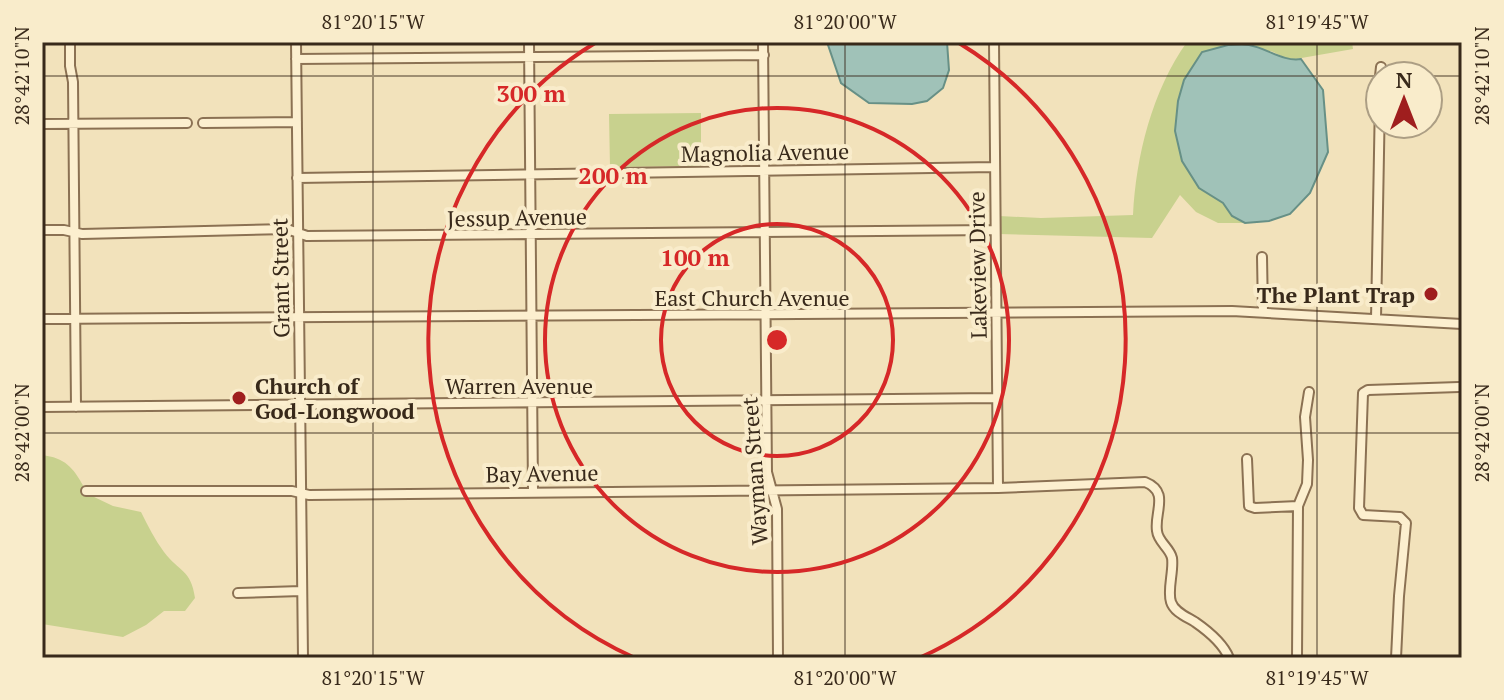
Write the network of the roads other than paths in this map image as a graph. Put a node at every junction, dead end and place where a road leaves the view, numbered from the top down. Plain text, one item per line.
1 (70, 42) edge
2 (296, 42) edge
3 (529, 42) edge
4 (763, 42) edge
5 (994, 42) edge
6 (764, 55) junction
7 (529, 58) junction
8 (296, 59) junction
9 (297, 122) junction
10 (187, 123) dead end
11 (203, 123) dead end
12 (42, 124) edge
13 (73, 124) junction
14 (1379, 140) edge
15 (994, 167) junction
16 (765, 171) junction
17 (530, 173) junction
18 (297, 178) junction
19 (42, 230) edge
20 (995, 230) junction
21 (73, 232) junction
22 (765, 232) junction
23 (298, 233) junction
24 (531, 234) junction
25 (1262, 257) dead end
26 (996, 312) junction
27 (1263, 312) junction
28 (531, 315) junction
29 (767, 315) junction
30 (299, 316) junction
31 (75, 318) junction
32 (42, 319) edge
33 (1376, 319) junction
34 (1462, 324) edge
35 (1459, 387) dead end
36 (1309, 392) dead end
37 (997, 398) junction
38 (767, 401) junction
39 (533, 403) junction
40 (300, 404) junction
41 (42, 407) edge
42 (76, 407) junction
43 (1247, 459) dead end
44 (998, 488) junction
45 (773, 489) junction
46 (86, 491) dead end
47 (533, 491) junction
48 (301, 493) junction
49 (1298, 506) junction
50 (301, 591) junction
51 (238, 593) dead end
52 (303, 658) edge
53 (778, 658) edge
54 (1229, 658) edge
55 (1297, 658) edge
56 (1396, 658) edge

1 - 13 street
2 - 8 street, Grant Street
3 - 7 street
4 - 6 street, Wayman Street
5 - 15 street, Lakeview Drive
6 - 7 street
6 - 16 street, Wayman Street
7 - 8 street
7 - 17 street
8 - 9 street, Grant Street
9 - 11 street
9 - 18 street, Grant Street
10 - 13 street
12 - 13 street
13 - 21 street
14 - 33 street
15 - 16 street, Magnolia Avenue
15 - 20 street, Lakeview Drive
16 - 17 street, Magnolia Avenue
16 - 22 street, Wayman Street
17 - 18 street, Magnolia Avenue
17 - 24 street
18 - 23 street, Grant Street
19 - 21 street, Jessup Avenue
20 - 22 street, Jessup Avenue
20 - 26 street, Lakeview Drive
21 - 23 street, Jessup Avenue
21 - 31 street
22 - 24 street, Jessup Avenue
22 - 29 street, Wayman Street
23 - 24 street, Jessup Avenue
23 - 30 street, Grant Street
24 - 28 street
25 - 27 street
26 - 27 street, East Church Avenue
26 - 29 street, East Church Avenue
26 - 37 street, Lakeview Drive
27 - 33 street, East Church Avenue
28 - 29 street, East Church Avenue
28 - 30 street, East Church Avenue
28 - 39 street
29 - 38 street, Wayman Street
30 - 31 street, East Church Avenue
30 - 40 street, Grant Street
31 - 32 street, East Church Avenue
31 - 42 street
33 - 34 street, East Church Avenue
35 - 56 street
36 - 49 street
37 - 38 street, Warren Avenue
37 - 44 street, Lakeview Drive
38 - 39 street, Warren Avenue
38 - 45 street, Wayman Street
39 - 40 street, Warren Avenue
39 - 47 street
40 - 42 street, Warren Avenue
40 - 48 street, Grant Street
41 - 42 street, Warren Avenue
43 - 49 street
44 - 45 street, Bay Avenue
44 - 54 street, Bay Avenue
45 - 47 street, Bay Avenue
45 - 53 street, Wayman Street
46 - 48 street, Bay Avenue
47 - 48 street, Bay Avenue
48 - 50 street, Grant Street
49 - 55 street
50 - 51 street
50 - 52 street, Grant Street

